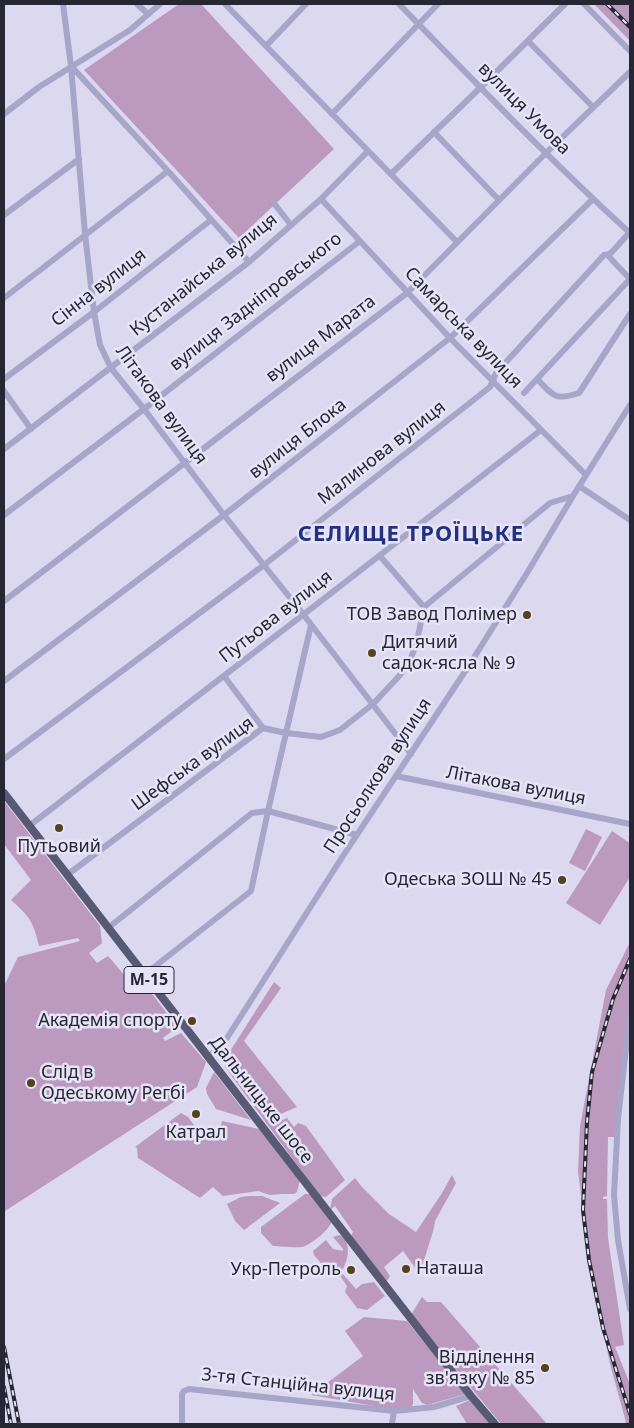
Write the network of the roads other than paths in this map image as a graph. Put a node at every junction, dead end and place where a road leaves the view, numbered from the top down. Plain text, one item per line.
1 (63, 4) edge
2 (137, 4) edge
3 (160, 4) edge
4 (225, 4) edge
5 (306, 4) edge
6 (399, 4) edge
7 (438, 4) edge
8 (565, 4) edge
9 (584, 4) edge
10 (148, 14) junction
11 (418, 24) junction
12 (528, 41) junction
13 (266, 46) junction
14 (630, 51) edge
15 (71, 66) junction
16 (630, 72) edge
17 (481, 87) junction
18 (593, 107) junction
19 (4, 114) edge
20 (332, 114) junction
21 (434, 132) junction
22 (368, 151) junction
23 (546, 153) junction
24 (79, 159) junction
25 (168, 171) junction
26 (390, 174) junction
27 (593, 198) junction
28 (321, 199) junction
29 (499, 200) junction
30 (273, 202) dead end
31 (4, 216) edge
32 (211, 220) junction
33 (291, 225) junction
34 (630, 232) edge
35 (85, 234) junction
36 (360, 240) junction
37 (457, 242) junction
38 (608, 255) junction
39 (249, 262) junction
40 (630, 279) edge
41 (407, 293) junction
42 (4, 298) edge
43 (94, 312) junction
44 (630, 314) edge
45 (450, 338) junction
46 (111, 368) junction
47 (4, 379) edge
48 (537, 379) junction
49 (493, 380) junction
50 (4, 391) edge
51 (524, 393) dead end
52 (630, 405) edge
53 (144, 409) junction
54 (31, 429) junction
55 (541, 430) junction
56 (4, 449) edge
57 (185, 463) junction
58 (586, 475) junction
59 (579, 486) junction
60 (573, 496) junction
61 (4, 515) edge
62 (224, 516) junction
63 (630, 520) edge
64 (380, 556) junction
65 (264, 565) junction
66 (4, 601) edge
67 (424, 606) junction
68 (303, 614) junction
69 (311, 625) junction
70 (224, 676) junction
71 (4, 682) edge
72 (373, 704) junction
73 (263, 728) junction
74 (286, 733) junction
75 (411, 754) junction
76 (4, 759) edge
77 (396, 776) junction
78 (4, 793) edge
79 (268, 811) junction
80 (630, 824) edge
81 (29, 826) junction
82 (357, 835) junction
83 (67, 875) junction
84 (108, 928) junction
85 (144, 975) junction
86 (630, 1015) edge
87 (209, 1058) junction
88 (630, 1309) edge
89 (471, 1396) junction
90 (394, 1412) junction
91 (182, 1424) edge
92 (392, 1424) edge
93 (495, 1424) edge

1 - 15 street, Літакова вулиця
2 - 10 street
3 - 10 street
4 - 13 street
5 - 13 street
6 - 11 street, вулиця Умова
7 - 11 street
8 - 12 street
9 - 14 street
10 - 15 street
11 - 17 street, вулиця Умова
11 - 20 street
12 - 17 street
12 - 18 street
13 - 20 street
15 - 19 street
15 - 24 street, Літакова вулиця
15 - 25 street
16 - 18 street, вулиця Марата
17 - 21 street
17 - 23 street, вулиця Умова
18 - 23 street, вулиця Марата
20 - 22 street
21 - 26 street
21 - 29 street
22 - 26 street
22 - 28 street, Кустанайська вулиця
23 - 27 street, вулиця Умова
23 - 29 street, вулиця Марата
24 - 31 street
24 - 35 street, Літакова вулиця
25 - 32 street
25 - 35 street
26 - 37 street
27 - 34 street, вулиця Умова
27 - 45 street, вулиця Блока
28 - 33 street, Кустанайська вулиця
28 - 36 street, Самарська вулиця
29 - 37 street, вулиця Марата
30 - 33 street
32 - 39 street
32 - 43 street, Сінна вулиця
33 - 39 street, Кустанайська вулиця
34 - 38 street, Малинова вулиця
35 - 42 street
35 - 43 street, Літакова вулиця
36 - 41 street, Самарська вулиця
36 - 53 street, вулиця Задніпровського
37 - 41 street, вулиця Марата
38 - 40 street
38 - 49 street, Малинова вулиця
39 - 46 street, Кустанайська вулиця
40 - 48 street
41 - 45 street, Самарська вулиця
41 - 57 street, вулиця Марата
43 - 46 street, Літакова вулиця
43 - 47 street, Сінна вулиця
44 - 48 street
45 - 49 street, Самарська вулиця
45 - 62 street, вулиця Блока
46 - 53 street, Літакова вулиця
46 - 54 street, Кустанайська вулиця
48 - 51 street
49 - 55 street, Самарська вулиця
49 - 65 street, Малинова вулиця
50 - 54 street
52 - 58 street, Просьолкова вулиця
53 - 57 street, Літакова вулиця
53 - 61 street, вулиця Задніпровського
54 - 56 street, Кустанайська вулиця
55 - 58 street, Самарська вулиця
55 - 64 street, Путьова вулиця
57 - 62 street, Літакова вулиця
57 - 66 street, вулиця Марата
58 - 59 street, Просьолкова вулиця
59 - 60 street, Просьолкова вулиця
59 - 63 street
60 - 67 street
60 - 75 street, Просьолкова вулиця
62 - 65 street, Літакова вулиця
62 - 71 street, вулиця Блока
64 - 67 street
64 - 68 street, Путьова вулиця
65 - 68 street, Літакова вулиця
65 - 76 street, Малинова вулиця
67 - 72 street, Шефська вулиця
68 - 69 street, Літакова вулиця
68 - 70 street, Путьова вулиця
69 - 72 street, Літакова вулиця
69 - 74 street
70 - 73 street
70 - 81 street, Путьова вулиця
72 - 74 street, Шефська вулиця
72 - 75 street, Літакова вулиця
73 - 74 street, Шефська вулиця
73 - 83 street, Шефська вулиця
74 - 79 street
75 - 77 street, Просьолкова вулиця
77 - 80 street, Літакова вулиця
77 - 82 street, Просьолкова вулиця
78 - 81 main road, Дальницьке шосе / М-15
79 - 82 street
79 - 84 street
79 - 85 street
81 - 83 main road, Дальницьке шосе / М-15
82 - 87 street, Просьолкова вулиця
83 - 84 main road, Дальницьке шосе / М-15
84 - 85 main road, Дальницьке шосе / М-15
85 - 87 main road, Дальницьке шосе / М-15
86 - 88 street
87 - 89 main road, Дальницьке шосе / М-15
89 - 90 street, 3-тя Станційна вулиця
89 - 93 main road, Дальницьке шосе / М-15
90 - 91 street, 3-тя Станційна вулиця
90 - 92 street

